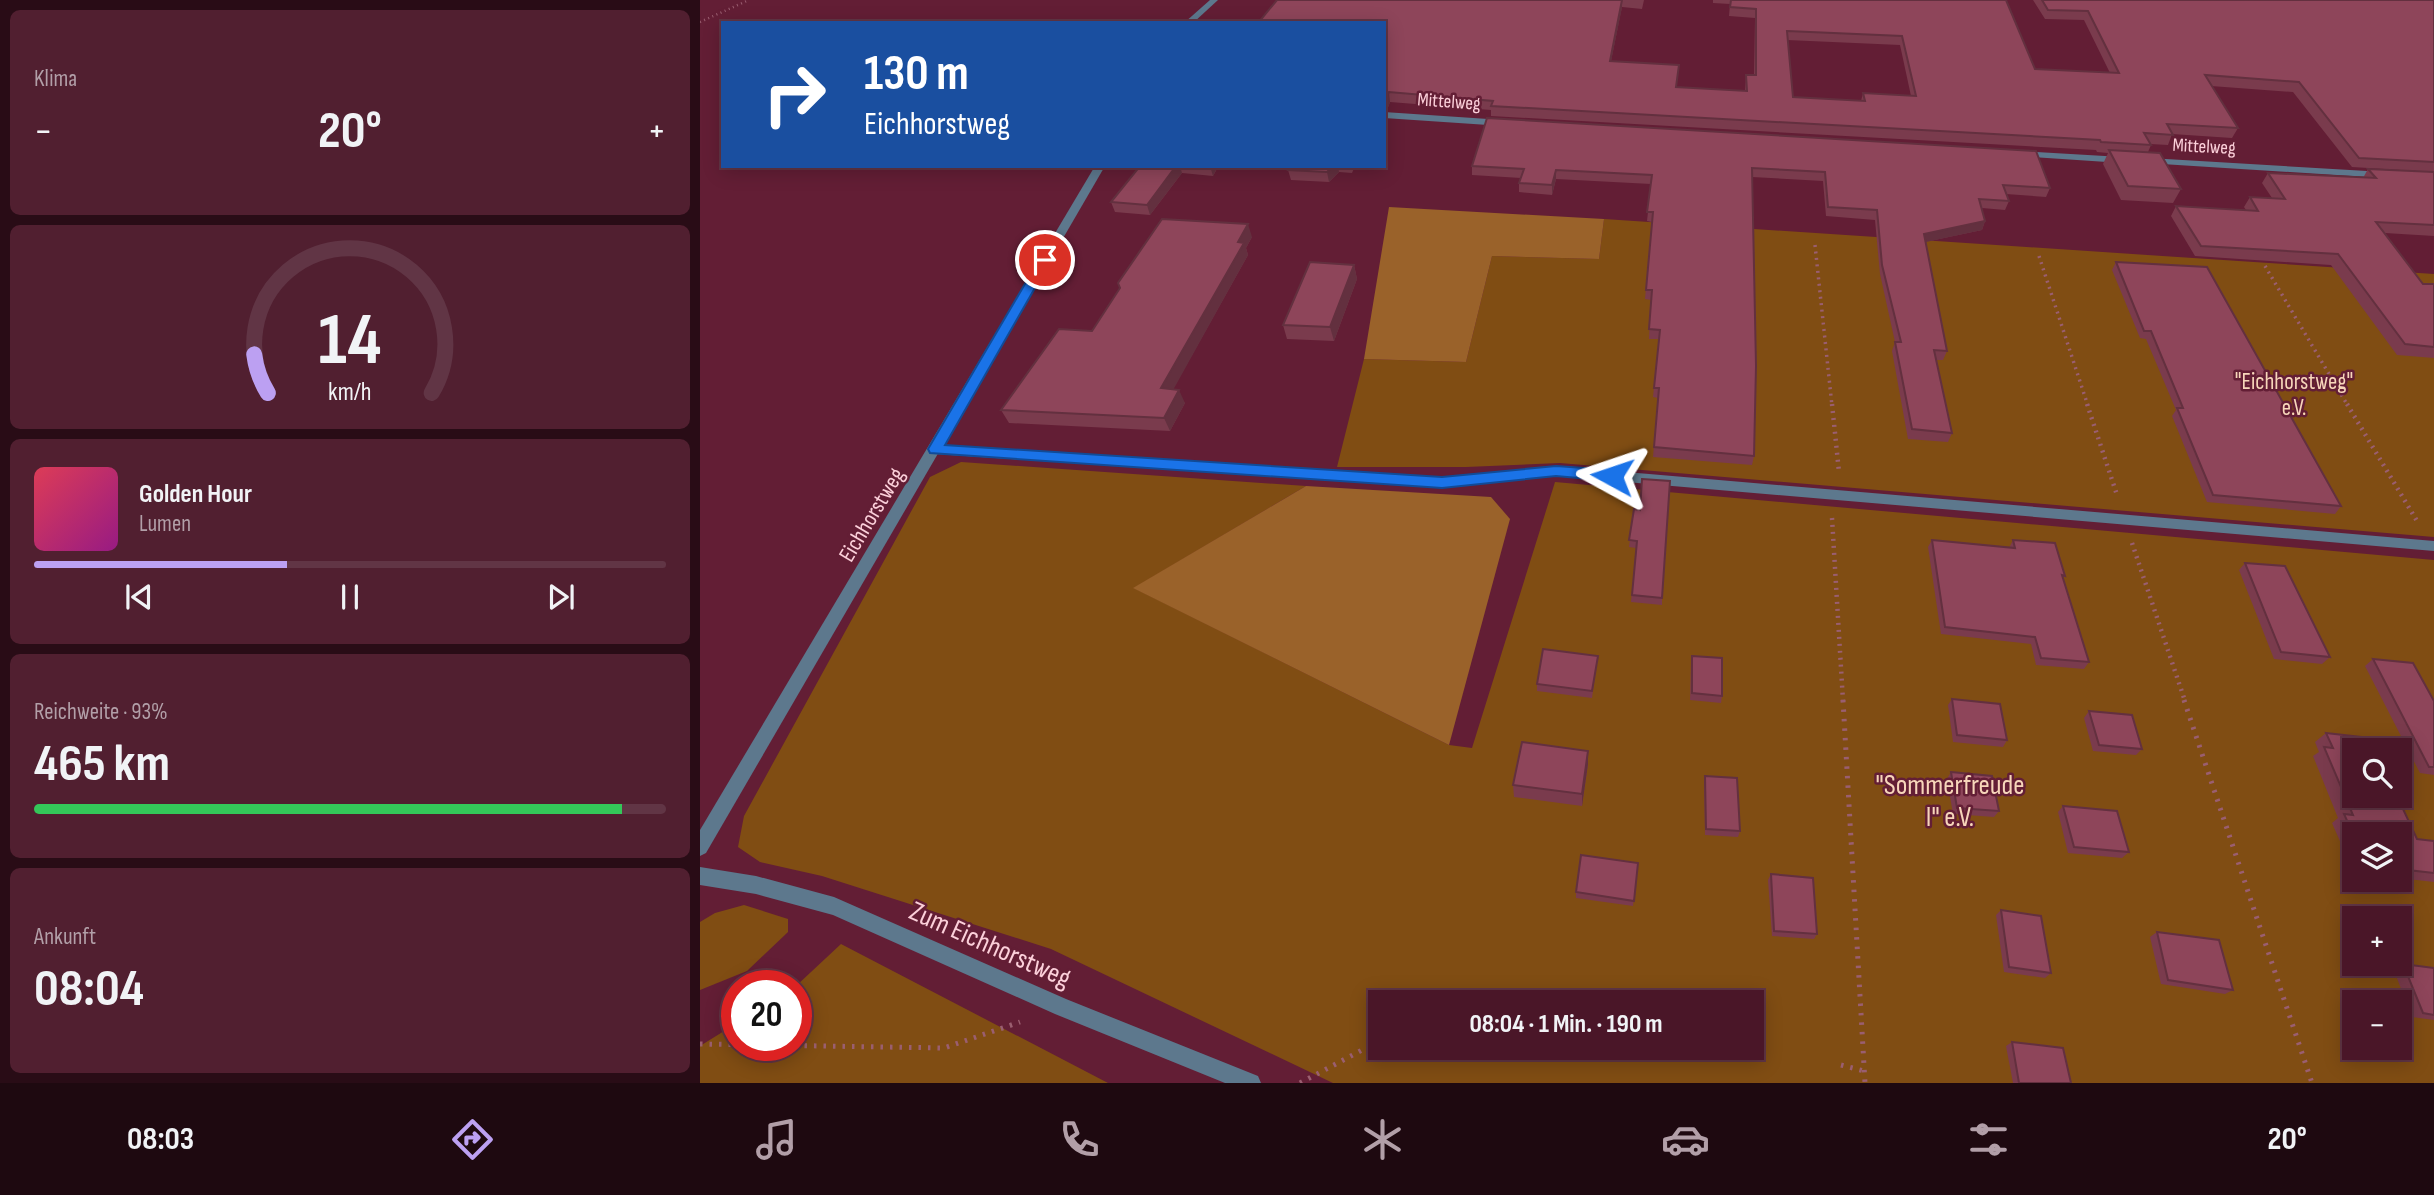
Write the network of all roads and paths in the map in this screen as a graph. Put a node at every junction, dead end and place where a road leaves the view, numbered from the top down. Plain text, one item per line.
1 (748, 0) edge
2 (1214, 0) edge
3 (1190, 21) edge
4 (700, 22) edge
5 (1386, 115) edge
6 (1507, 123) edge
7 (2004, 153) edge
8 (2129, 160) edge
9 (2143, 161) edge
10 (1099, 168) edge
11 (2392, 176) edge
12 (1815, 244) dead end
13 (2039, 256) dead end
14 (2265, 266) dead end
15 (935, 449) junction
16 (1834, 495) junction
17 (2124, 519) junction
18 (2433, 545) edge
19 (700, 847) edge
20 (700, 876) edge
21 (1062, 1007) junction
22 (700, 1044) edge
23 (1368, 1047) edge
24 (1842, 1065) dead end
25 (1864, 1071) junction
26 (1251, 1083) edge
27 (1300, 1083) edge
28 (1865, 1083) edge
29 (2312, 1083) edge

1 - 4 path
2 - 3 street
5 - 6 street, Mittelweg
7 - 8 street
9 - 11 street, Mittelweg
10 - 15 street, Eichhorstweg
12 - 16 path
13 - 17 path
14 - 18 path
15 - 16 street
15 - 19 street, Eichhorstweg
16 - 17 street
16 - 25 path
17 - 18 street
17 - 29 path
20 - 21 street, Zum Eichhorstweg
21 - 22 path
21 - 26 street, Zum Eichhorstweg
23 - 27 path
24 - 25 path
25 - 28 path

